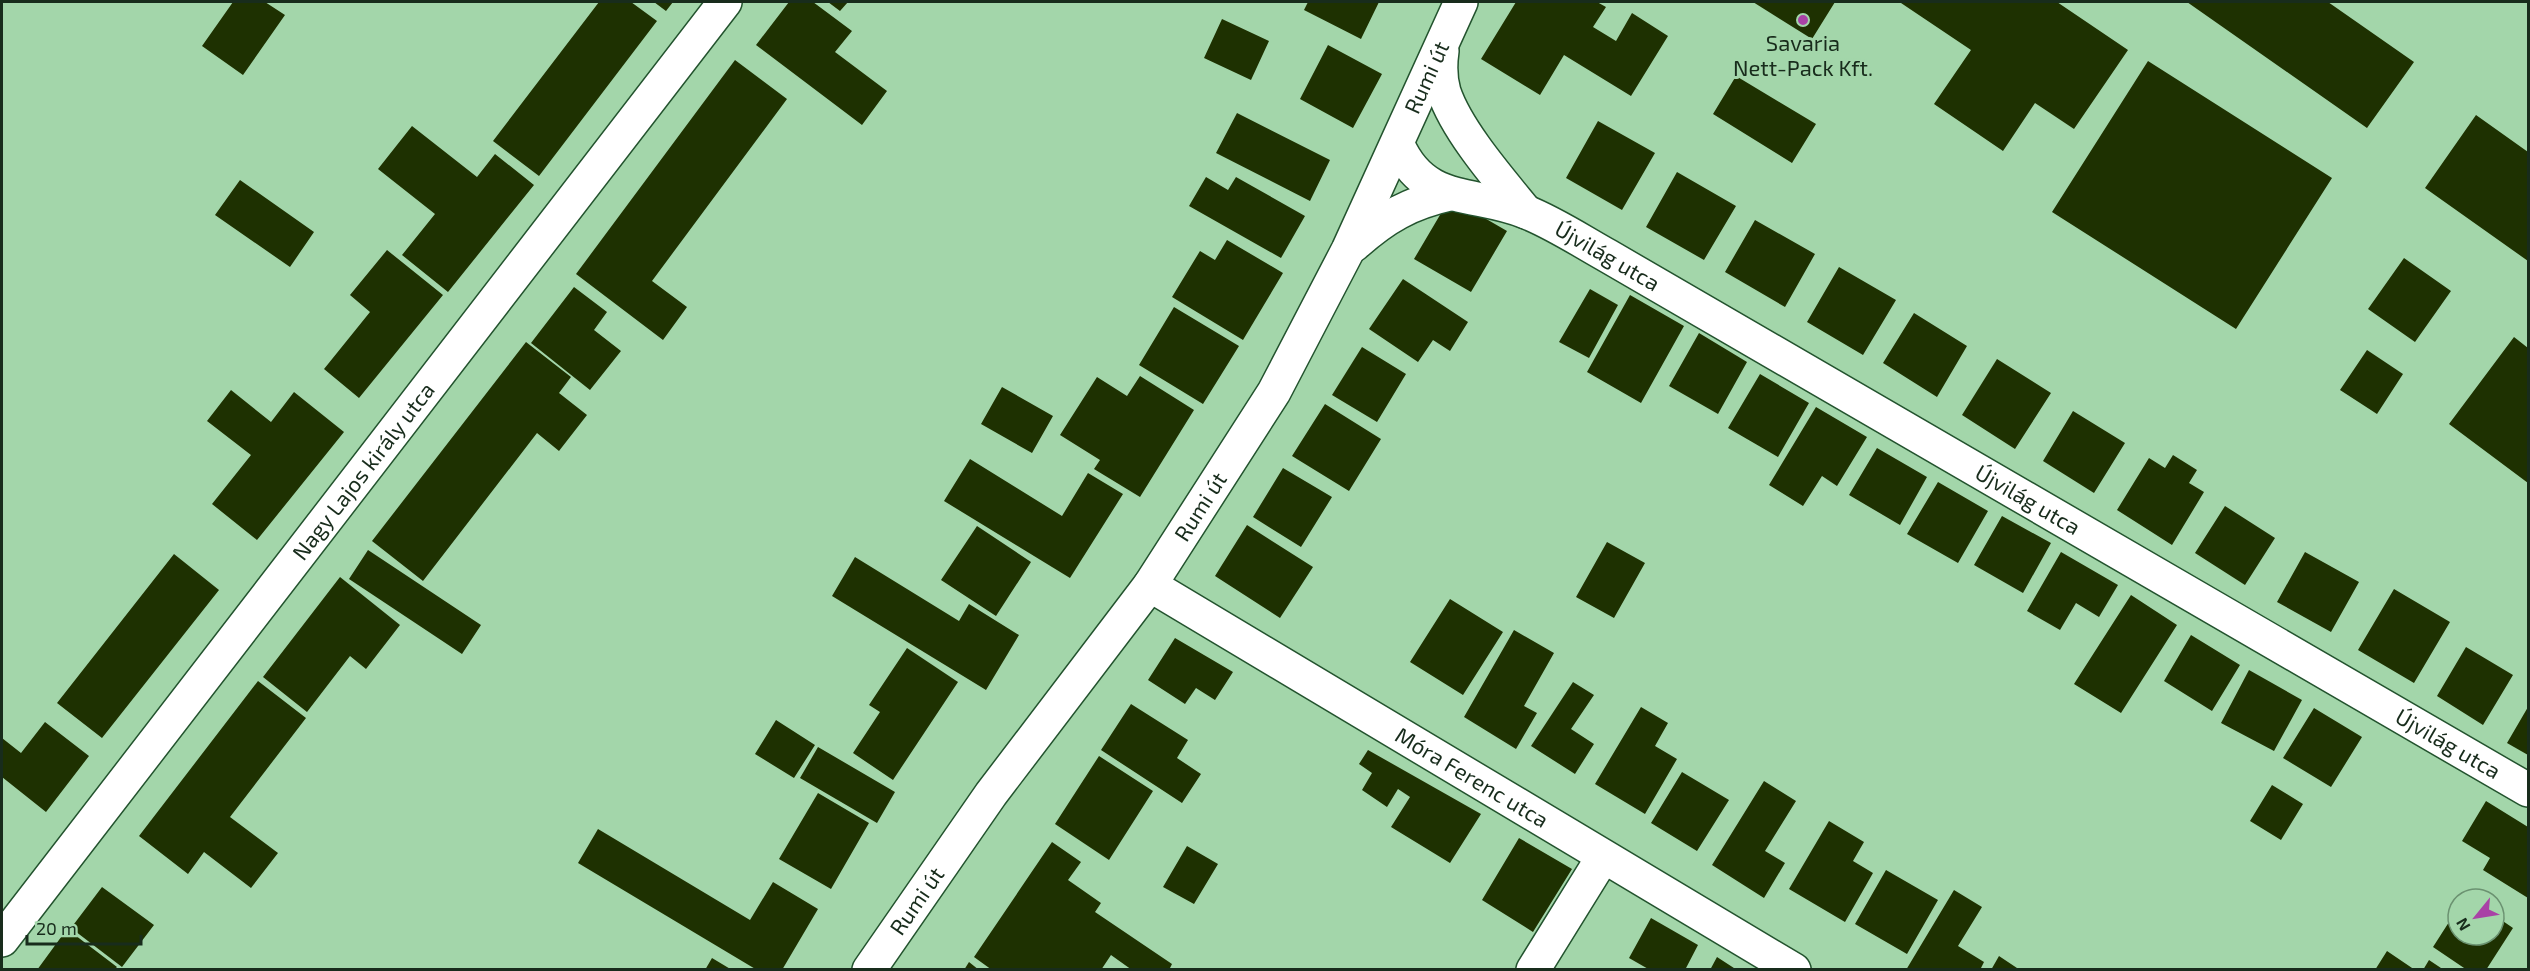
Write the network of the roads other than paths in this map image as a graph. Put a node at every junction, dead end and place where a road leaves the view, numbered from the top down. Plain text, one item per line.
1 (725, 2) edge
2 (1461, 2) edge
3 (1443, 42) junction
4 (1470, 138) junction
5 (1398, 145) junction
6 (1450, 194) junction
7 (1526, 212) junction
8 (1348, 250) junction
9 (1150, 585) junction
10 (2529, 790) edge
11 (1603, 857) junction
12 (2, 940) edge
13 (869, 969) edge
14 (1533, 969) edge
15 (1794, 969) edge

1 - 12 street, Nagy Lajos király utca
2 - 3 street, Rumi út
3 - 4 street, Újvilág utca
3 - 5 street, Rumi út
4 - 5 street
4 - 7 street, Újvilág utca
5 - 6 street, Újvilág utca
5 - 8 street, Rumi út
6 - 7 street, Újvilág utca
6 - 8 street, Újvilág utca
7 - 10 street, Újvilág utca
8 - 9 street, Rumi út
9 - 11 street, Móra Ferenc utca
9 - 13 street, Rumi út
11 - 14 street
11 - 15 street, Móra Ferenc utca

